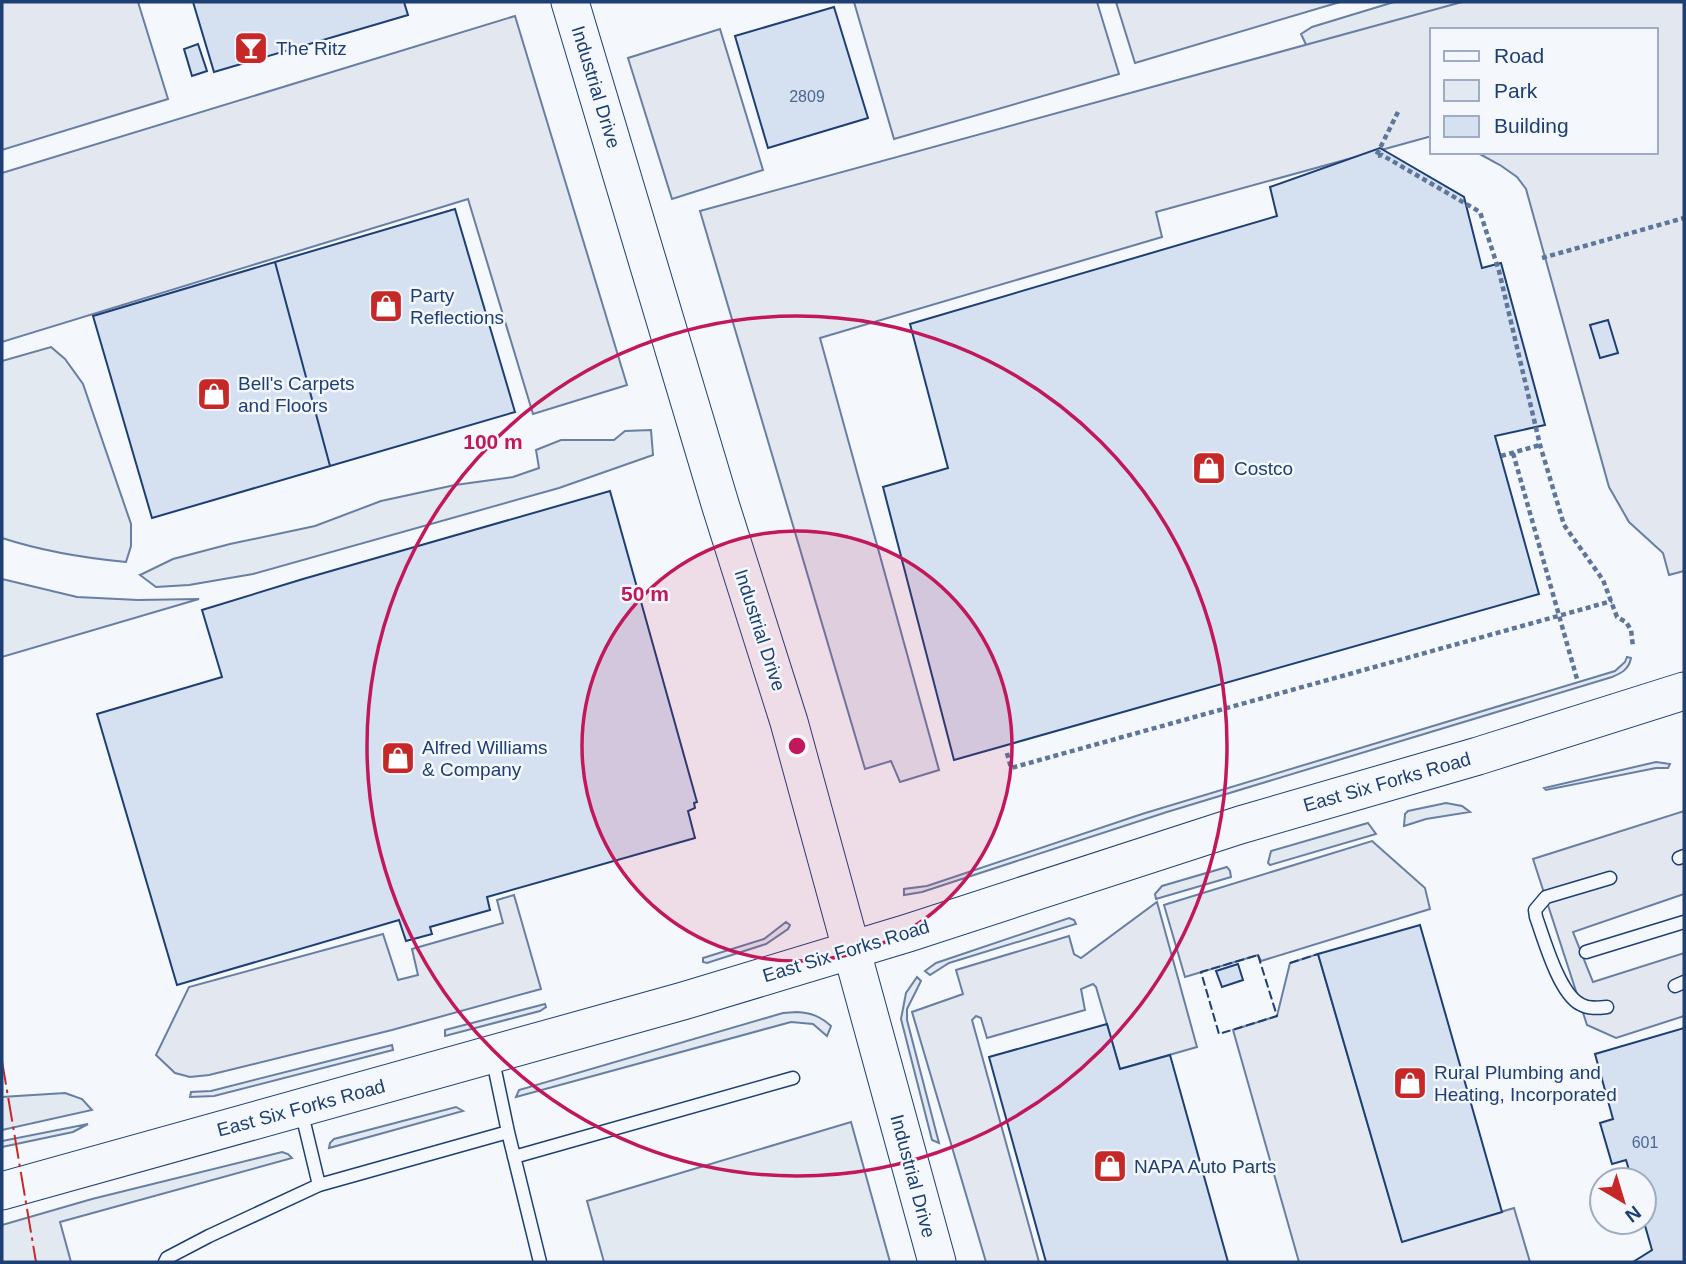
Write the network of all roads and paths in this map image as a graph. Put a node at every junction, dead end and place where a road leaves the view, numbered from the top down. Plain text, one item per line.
1 (570, 2) edge
2 (1398, 112) dead end
3 (1684, 218) edge
4 (1542, 258) dead end
5 (1540, 445) junction
6 (1513, 453) junction
7 (1502, 456) dead end
8 (1612, 601) junction
9 (1559, 616) junction
10 (1633, 647) dead end
11 (1577, 679) dead end
12 (1684, 691) edge
13 (1007, 753) dead end
14 (1609, 878) dead end
15 (1684, 922) edge
16 (852, 950) junction
17 (1586, 952) dead end
18 (1607, 1007) dead end
19 (492, 1056) junction
20 (793, 1078) dead end
21 (301, 1108) junction
22 (508, 1132) junction
23 (514, 1157) junction
24 (319, 1185) junction
25 (2, 1191) edge
26 (165, 1262) edge
27 (540, 1262) edge
28 (937, 1262) edge

1 - 16 main road, Industrial Drive
2 - 5 path
3 - 4 path
5 - 6 path
5 - 8 path
6 - 7 path
6 - 9 path
8 - 9 path
8 - 10 path
9 - 11 path
9 - 13 path
12 - 16 main road, East Six Forks Road
14 - 18 lane
15 - 17 lane
16 - 19 main road, East Six Forks Road
16 - 28 main road, Industrial Drive
19 - 21 main road, East Six Forks Road
19 - 22 lane
20 - 23 lane
21 - 24 lane
21 - 25 main road, East Six Forks Road
22 - 23 lane
22 - 24 lane
23 - 27 lane
24 - 26 lane

